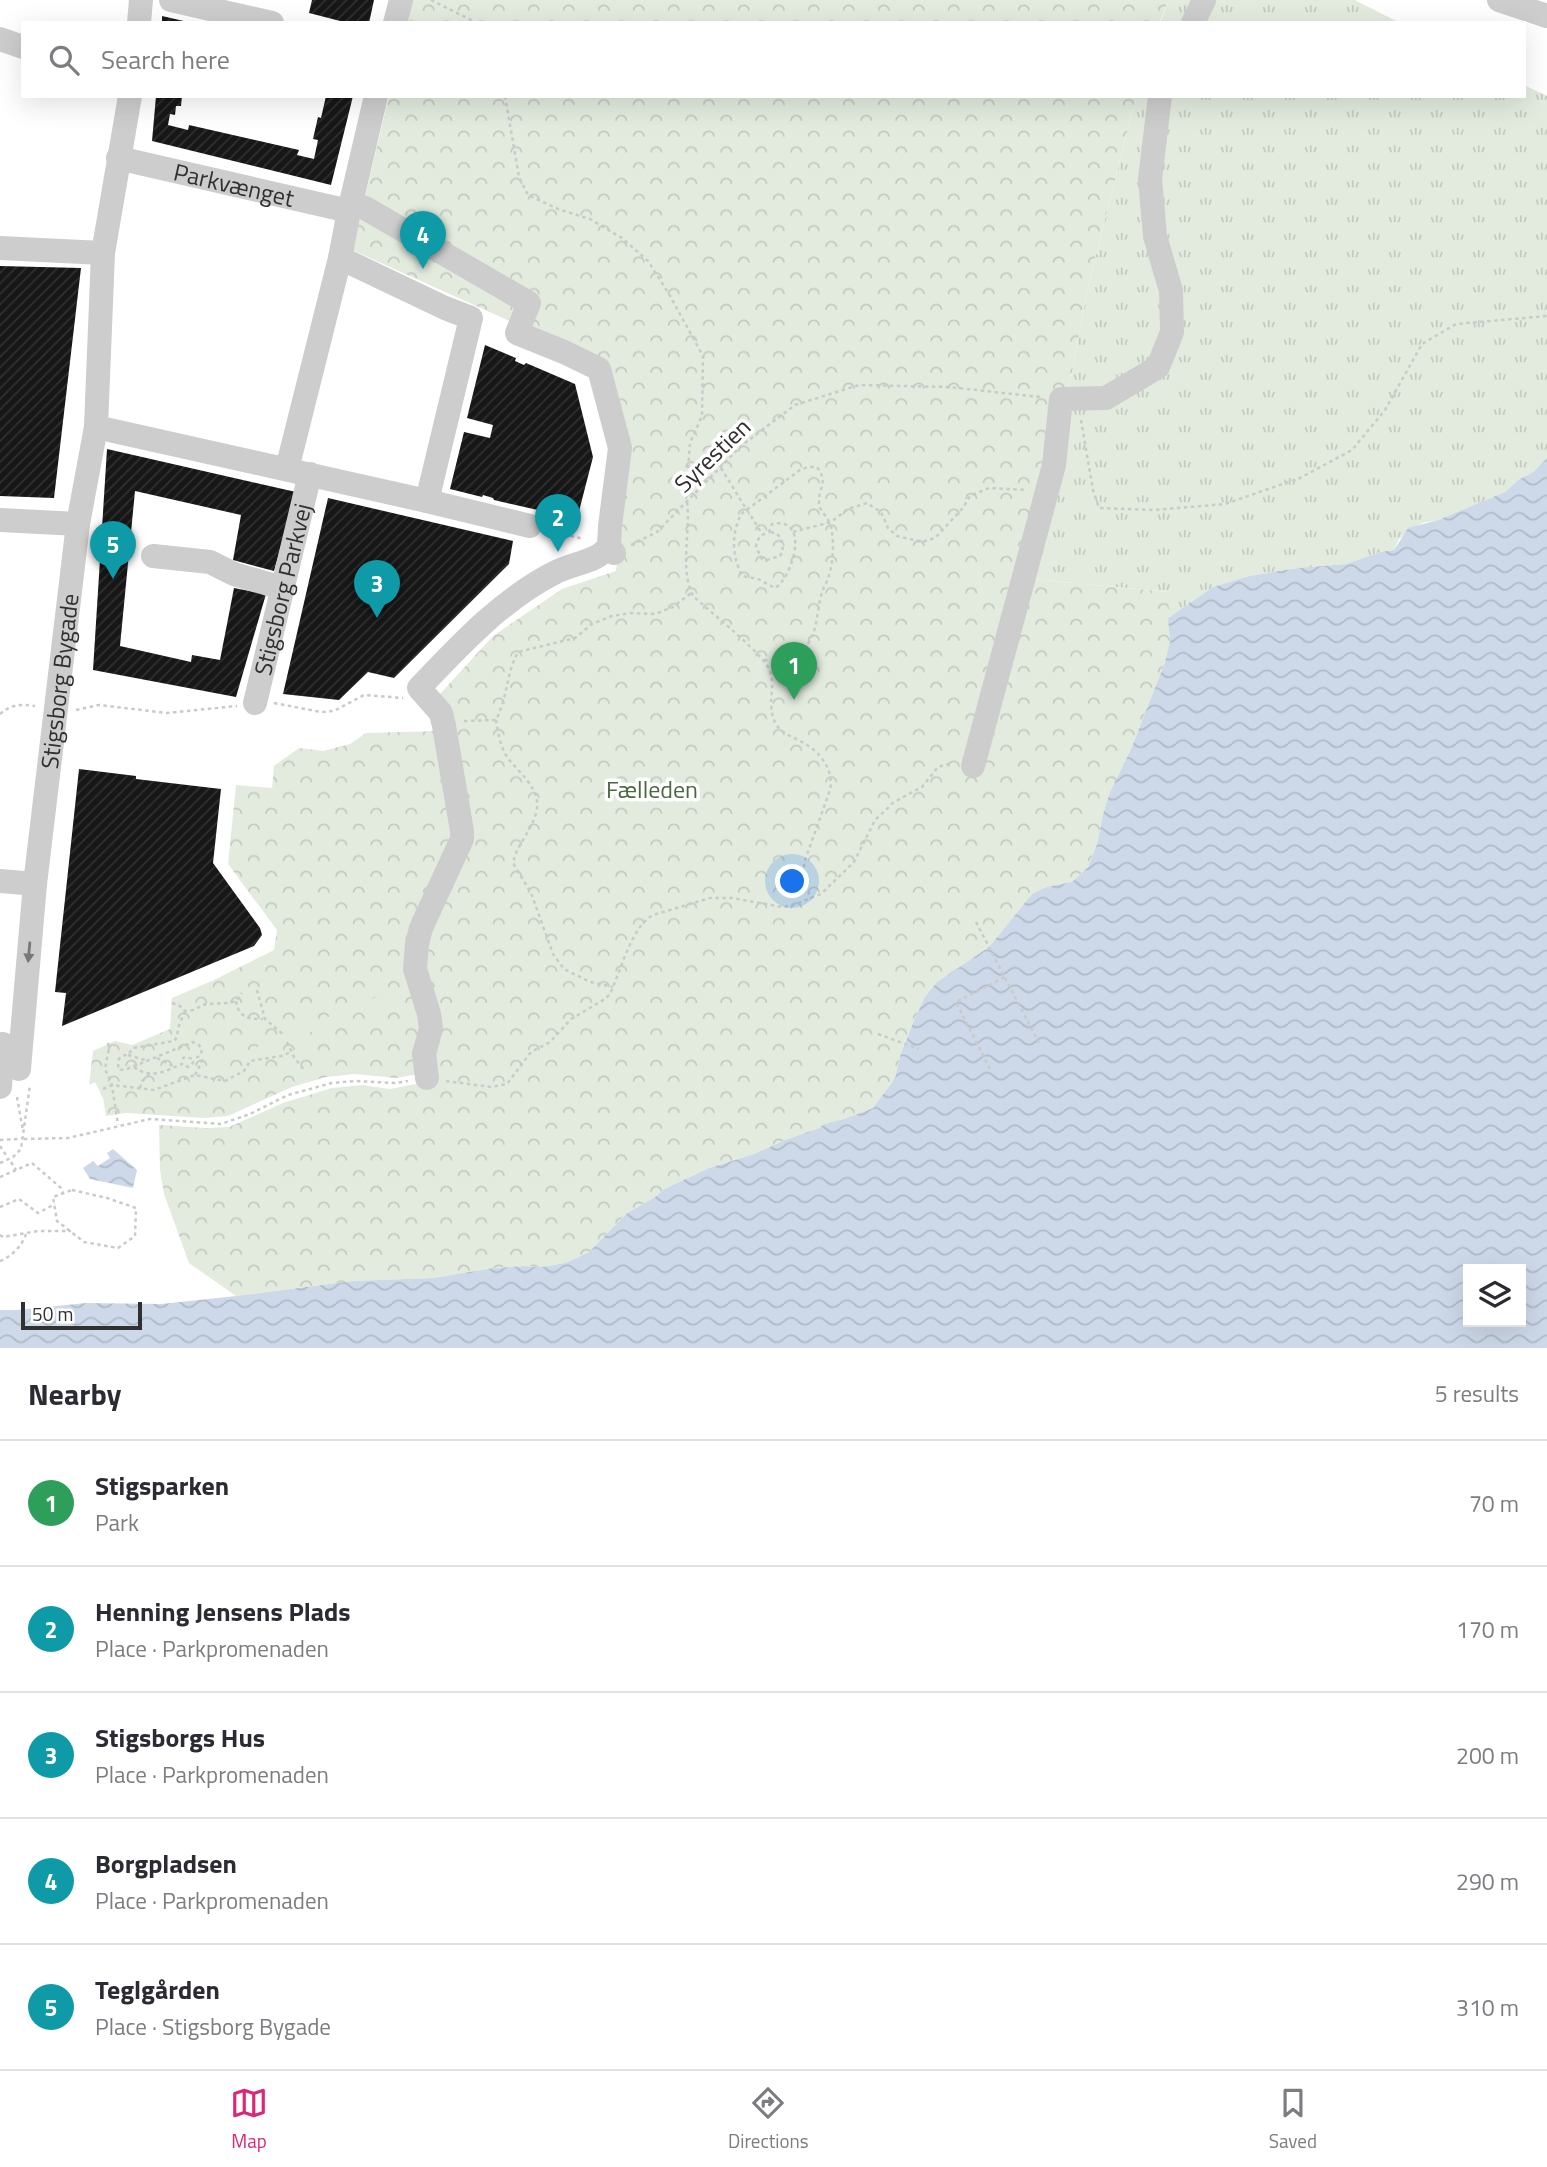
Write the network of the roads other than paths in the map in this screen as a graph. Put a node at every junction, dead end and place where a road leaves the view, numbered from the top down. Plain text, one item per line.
1 (141, 0) edge
2 (171, 0) edge
3 (401, 0) edge
4 (1204, 0) edge
5 (1499, 0) edge
6 (1547, 16) edge
7 (139, 21) edge
8 (263, 21) edge
9 (396, 21) edge
10 (1194, 21) edge
11 (0, 39) edge
12 (21, 46) edge
13 (130, 98) edge
14 (376, 98) edge
15 (1160, 98) edge
16 (118, 158) junction
17 (350, 207) junction
18 (0, 248) edge
19 (103, 253) junction
20 (340, 258) junction
21 (96, 427) junction
22 (298, 472) junction
23 (427, 501) junction
24 (0, 520) edge
25 (78, 524) junction
26 (530, 526) road end
27 (153, 556) dead end
28 (282, 588) junction
29 (255, 703) dead end
30 (973, 766) road end
31 (0, 881) edge
32 (35, 884) junction
33 (11, 1050) edge
34 (427, 1078) road end
35 (0, 1087) edge

1 - 7 street
2 - 8 street
3 - 9 street
4 - 10 street
5 - 6 street
11 - 12 street
13 - 16 street, Stigsborg Bygade
14 - 17 street, Stigsborg Parkvej
15 - 30 street
16 - 17 street, Parkvænget
16 - 19 street, Stigsborg Bygade
17 - 20 street, Stigsborg Parkvej
17 - 34 street, Parkvænget
18 - 19 street
19 - 21 street, Stigsborg Bygade
20 - 22 street, Stigsborg Parkvej
20 - 23 street
21 - 22 street, Stigsborg Parkvej
21 - 25 street, Stigsborg Bygade
22 - 23 street, Stigsborg Parkvej
22 - 28 street, Stigsborg Parkvej
23 - 26 street, Stigsborg Parkvej
24 - 25 street
25 - 32 street, Stigsborg Bygade
27 - 28 street
28 - 29 street, Stigsborg Parkvej
31 - 32 street
32 -> 33 street, Stigsborg Bygade
33 - 35 street, Stigsborg Bygade

